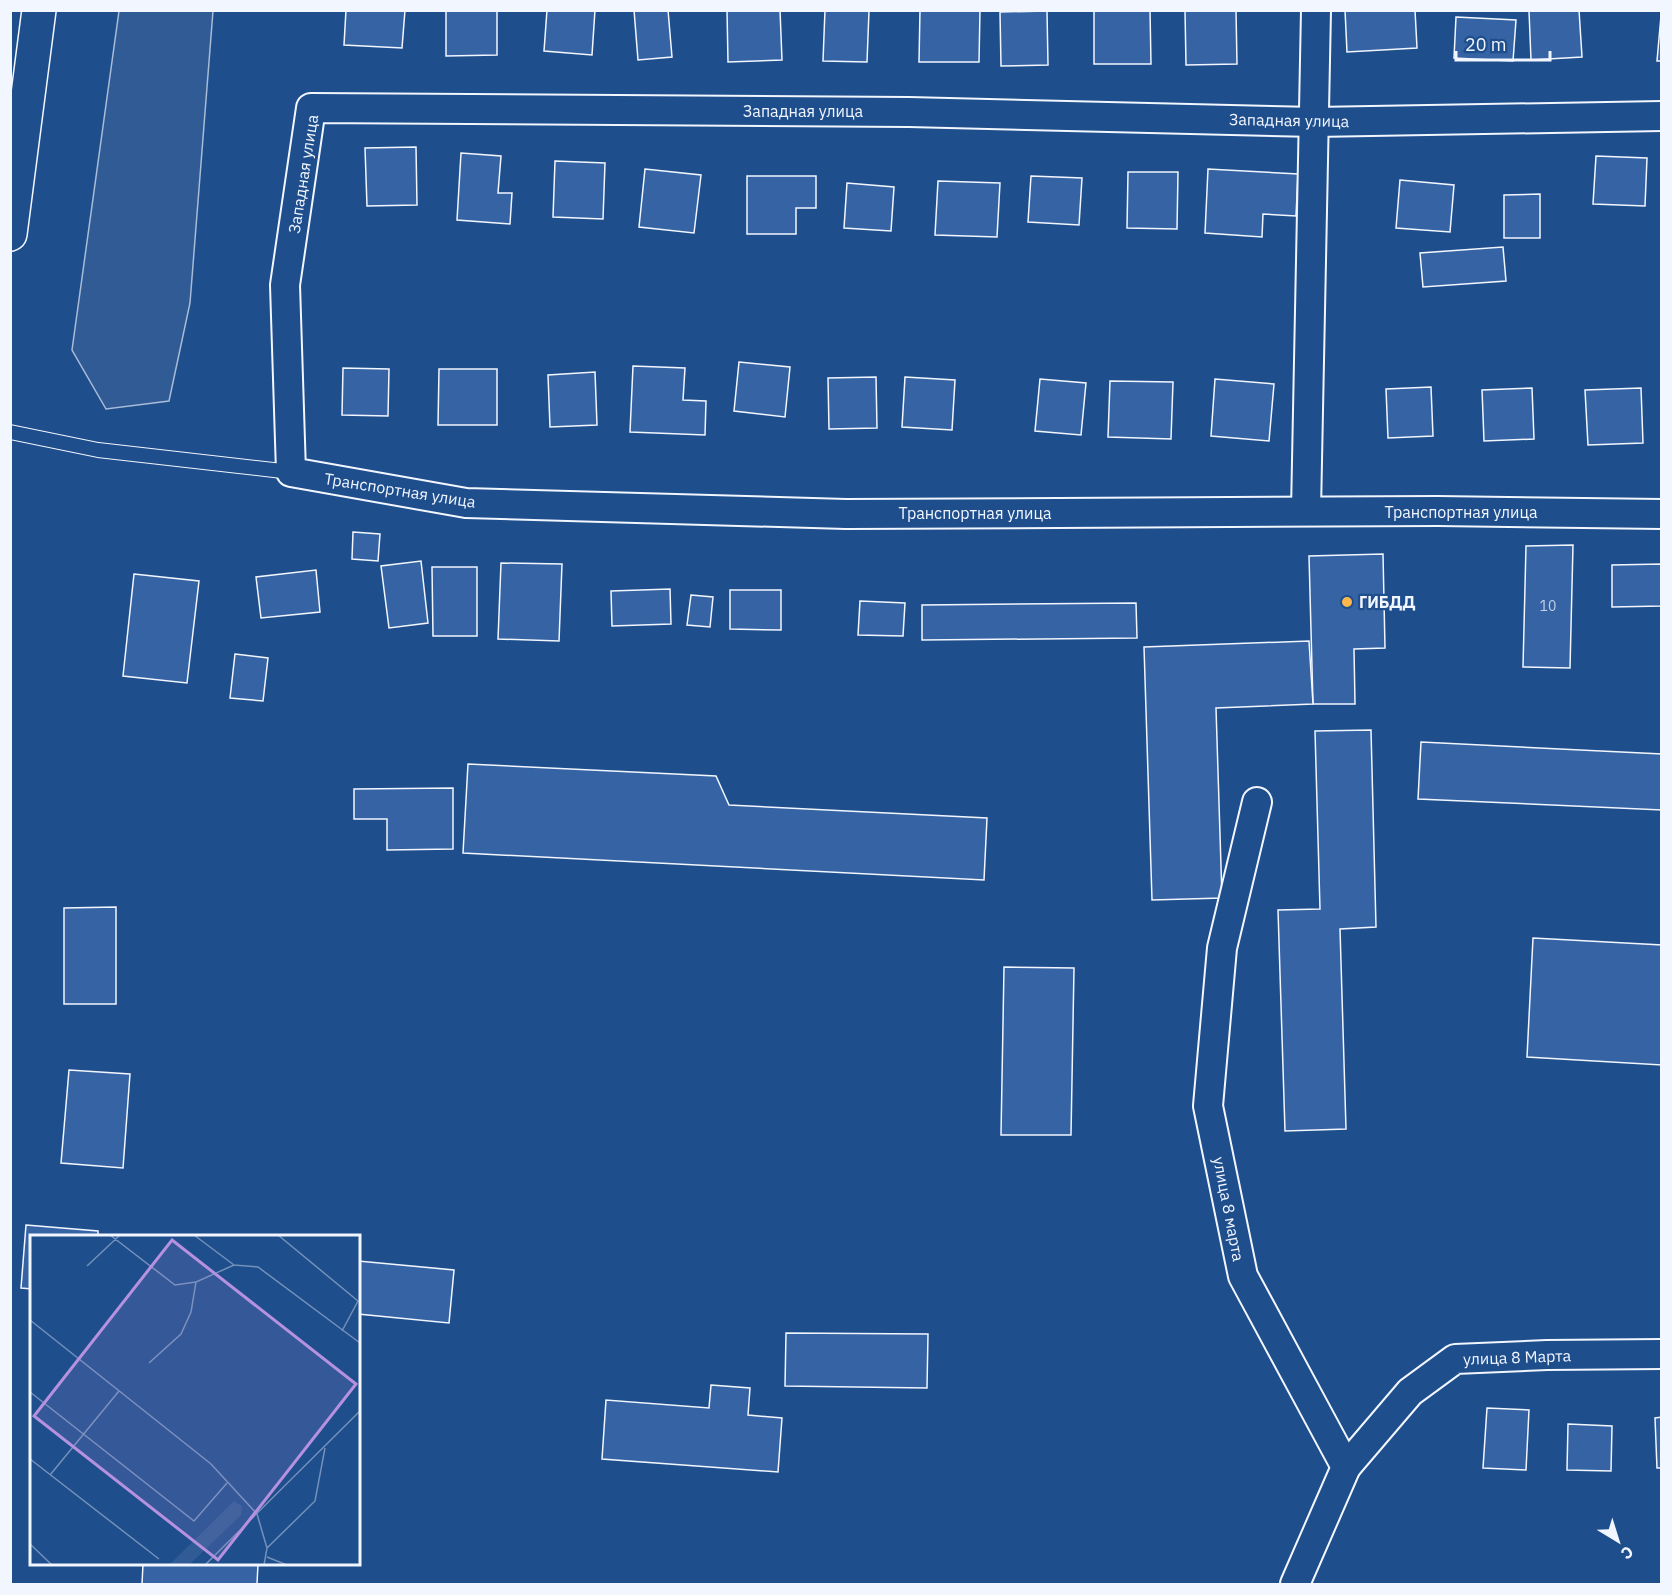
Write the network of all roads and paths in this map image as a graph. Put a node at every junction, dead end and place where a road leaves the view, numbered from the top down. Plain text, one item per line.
1 (39, 10) edge
2 (1316, 10) edge
3 (1662, 116) edge
4 (1315, 122) junction
5 (10, 234) edge
6 (10, 432) edge
7 (291, 472) junction
8 (1306, 512) junction
9 (1662, 514) edge
10 (1257, 802) dead end
11 (1662, 1354) edge
12 (1346, 1467) junction
13 (1295, 1584) edge

1 - 5 main road
2 - 4 street
3 - 4 street, Западная улица
4 - 7 street, Западная улица
4 - 8 street
6 - 7 lane
7 - 8 street, Транспортная улица
8 - 9 street, Транспортная улица
10 - 12 street, улица 8 марта
11 - 12 street, улица 8 Марта
12 - 13 street

